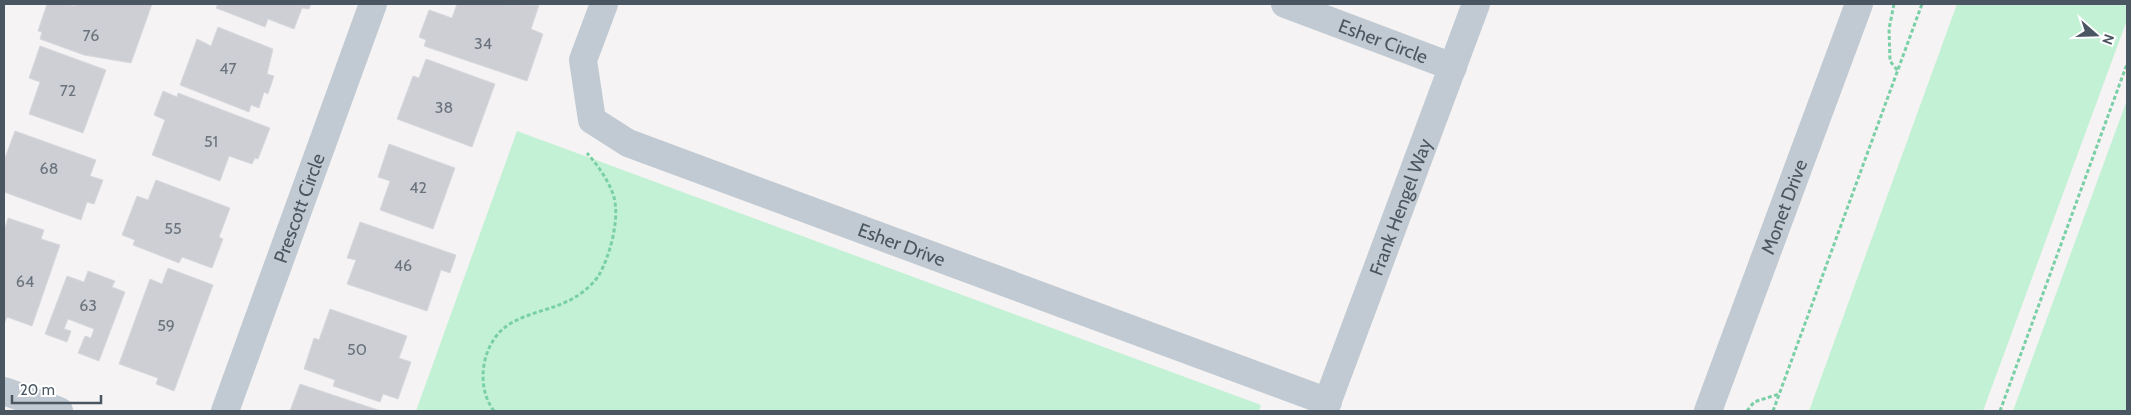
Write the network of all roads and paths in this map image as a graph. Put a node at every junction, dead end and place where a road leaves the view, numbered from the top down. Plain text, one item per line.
1 (373, 4) edge
2 (604, 4) edge
3 (1285, 4) edge
4 (1476, 4) edge
5 (1859, 4) edge
6 (1894, 4) edge
7 (1922, 4) edge
8 (2127, 64) edge
9 (1453, 67) junction
10 (1898, 71) junction
11 (592, 120) junction
12 (4, 391) edge
13 (1779, 394) junction
14 (1326, 407) edge
15 (59, 411) edge
16 (225, 411) edge
17 (494, 411) edge
18 (1708, 411) edge
19 (1747, 411) edge
20 (1773, 411) edge
21 (2000, 411) edge

1 - 16 street, Prescott Circle
2 - 11 street
3 - 9 street, Esher Circle
4 - 9 street, Frank Hengel Way
5 - 18 street, Monet Drive
6 - 10 path
7 - 10 path
8 - 21 path
9 - 14 street, Frank Hengel Way
10 - 13 path
11 - 14 street, Esher Drive
11 - 17 path
12 - 15 street
13 - 19 path
13 - 20 path

